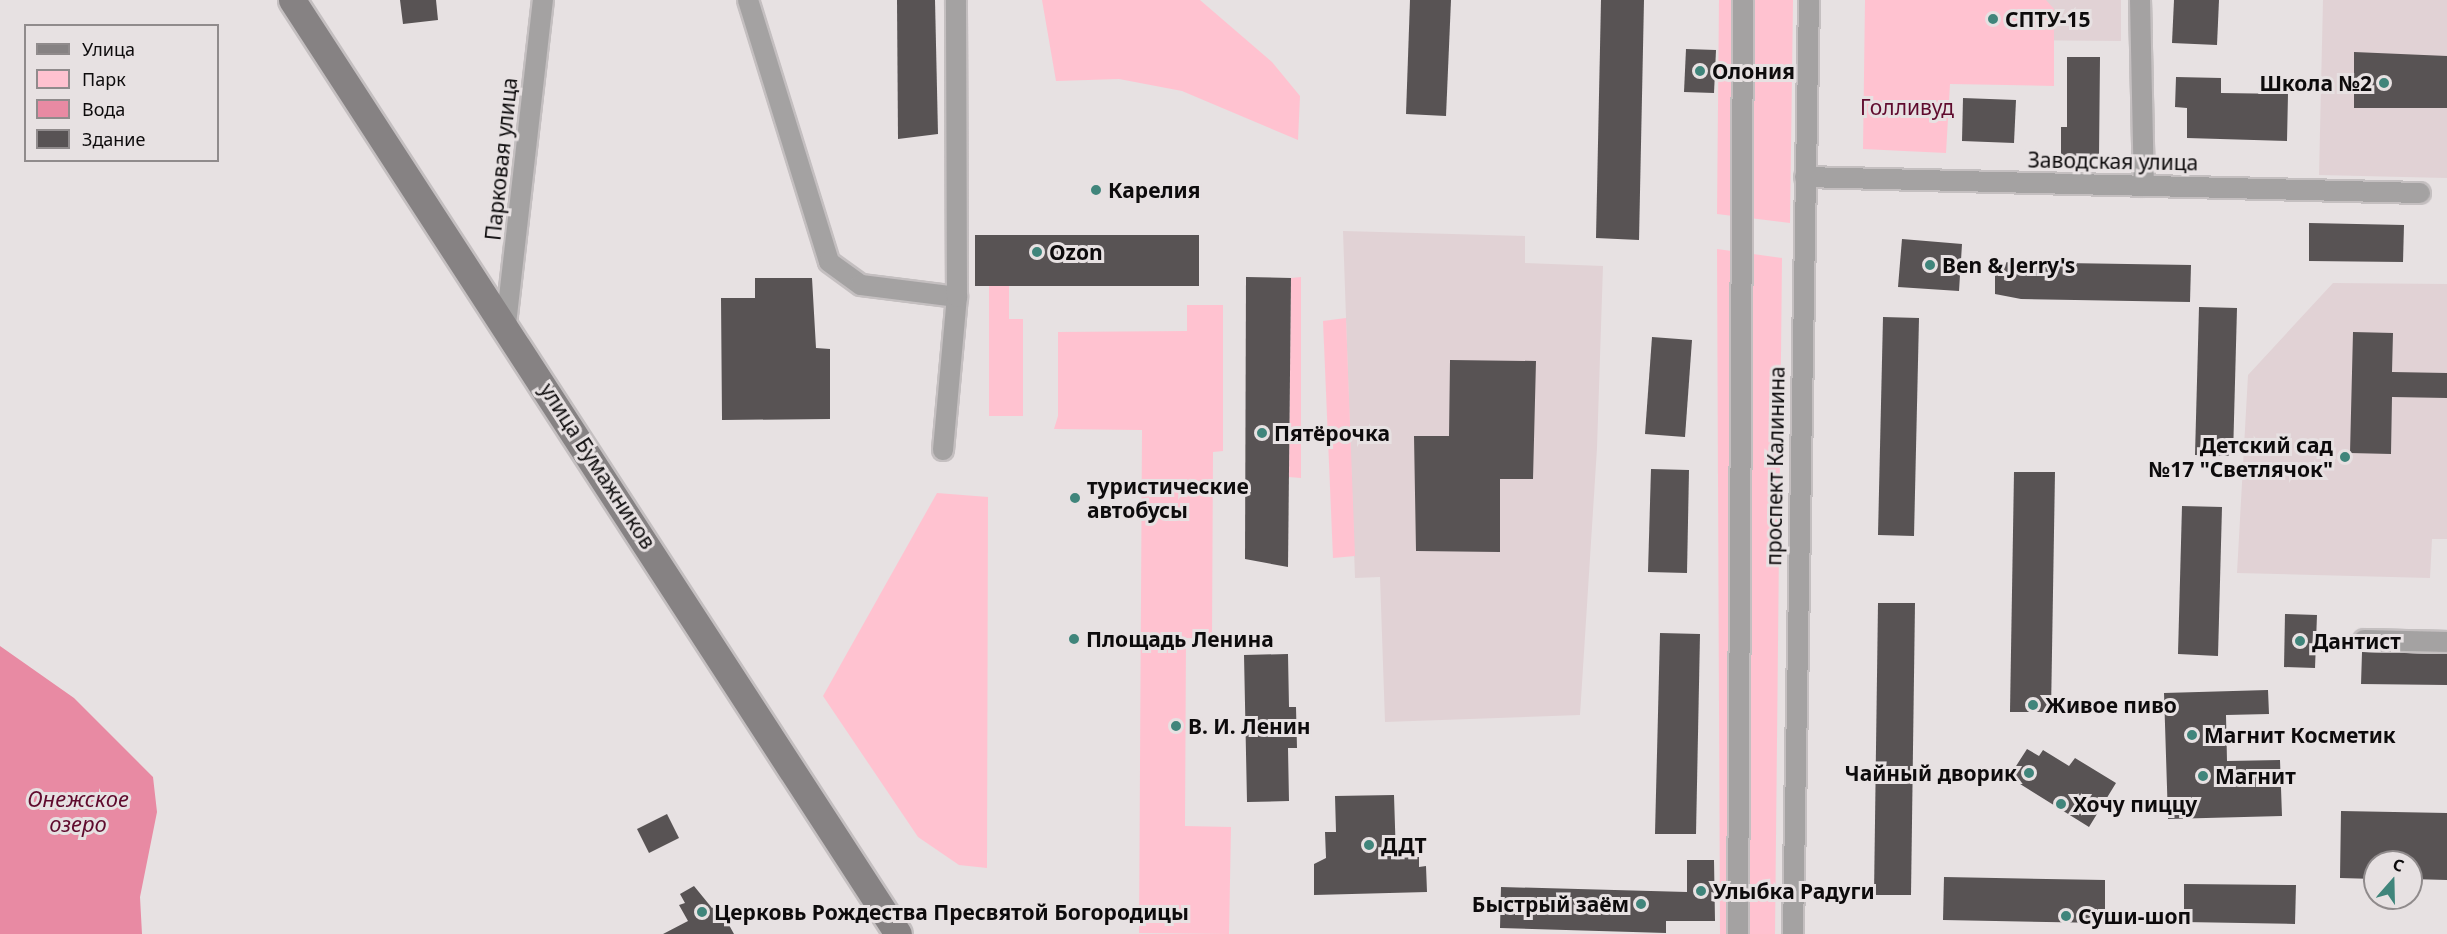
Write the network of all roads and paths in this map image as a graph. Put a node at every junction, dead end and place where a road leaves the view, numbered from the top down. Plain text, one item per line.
1 (292, 0) edge
2 (543, 0) edge
3 (748, 0) edge
4 (956, 0) edge
5 (1743, 0) edge
6 (1809, 0) edge
7 (2140, 0) edge
8 (1805, 177) junction
9 (2144, 186) junction
10 (2420, 193) dead end
11 (957, 297) junction
12 (506, 324) junction
13 (943, 450) dead end
14 (2364, 640) dead end
15 (2447, 642) edge
16 (898, 934) edge
17 (1738, 934) edge
18 (1793, 934) edge

1 - 12 street, улица Бумажников
2 - 12 street, Парковая улица
3 - 11 street
4 - 11 street
5 - 17 street
6 - 8 street, проспект Калинина
7 - 9 street
8 - 9 street, Заводская улица
8 - 18 street, проспект Калинина
9 - 10 street, Заводская улица
11 - 13 street
12 - 16 street, улица Бумажников
14 - 15 street

